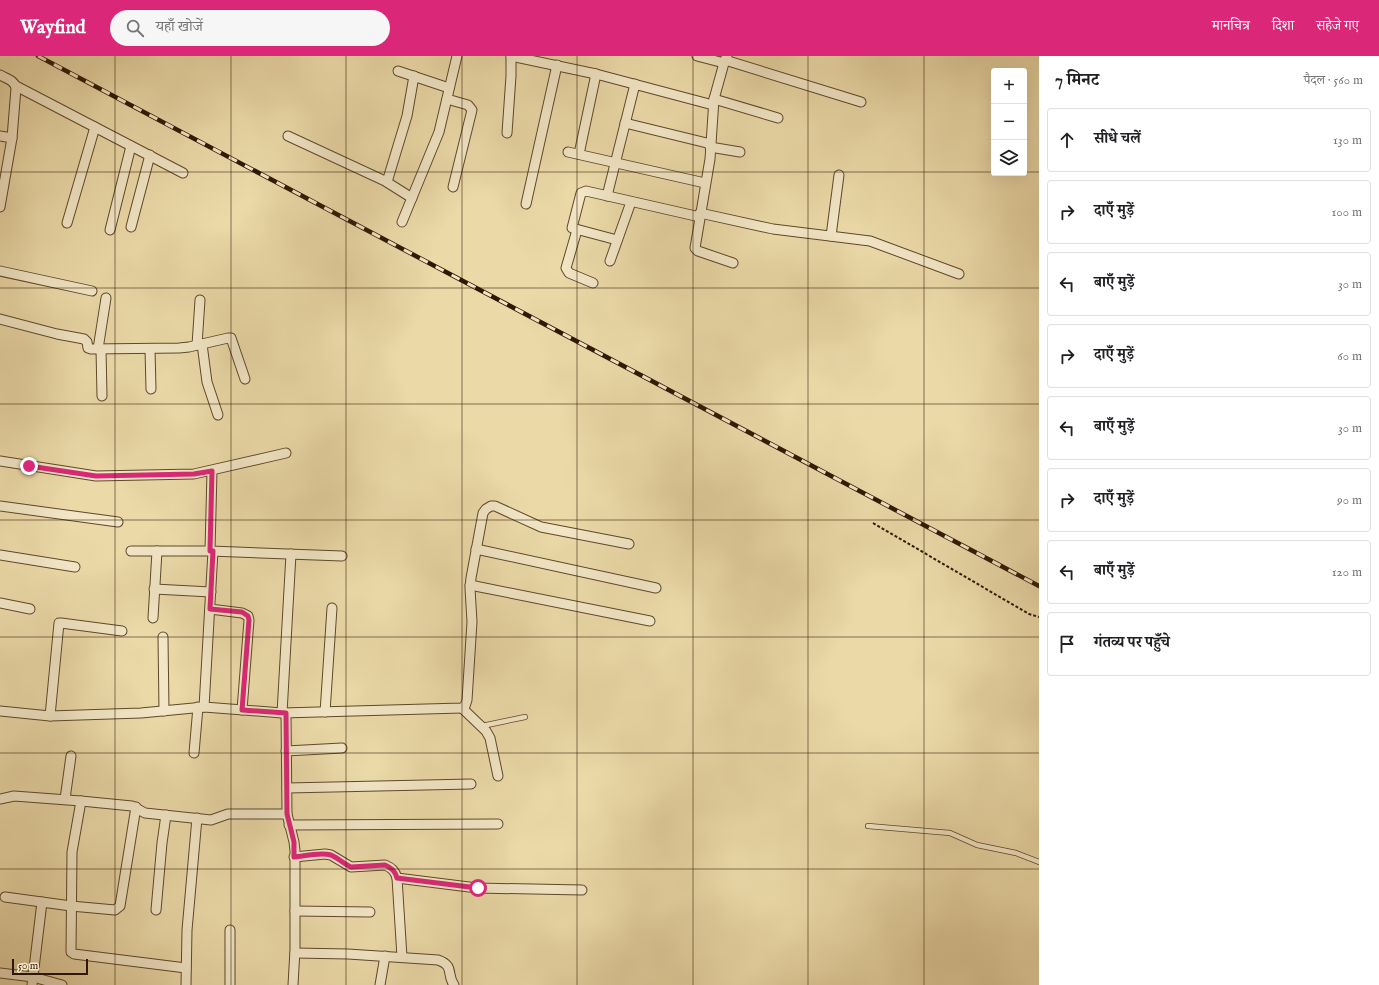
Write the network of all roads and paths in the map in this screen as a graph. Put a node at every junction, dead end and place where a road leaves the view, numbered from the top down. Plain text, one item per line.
1 (457, 56) edge
2 (511, 56) edge
3 (697, 56) edge
4 (537, 59) edge
5 (726, 60) edge
6 (557, 65) junction
7 (398, 71) dead end
8 (596, 74) junction
9 (0, 75) edge
10 (414, 76) junction
11 (635, 84) junction
12 (16, 86) junction
13 (449, 88) junction
14 (447, 99) junction
15 (714, 102) junction
16 (861, 102) dead end
17 (778, 118) dead end
18 (625, 123) junction
19 (94, 127) junction
20 (507, 133) dead end
21 (0, 136) edge
22 (288, 136) dead end
23 (12, 138) junction
24 (710, 145) junction
25 (131, 146) junction
26 (568, 152) dead end
27 (740, 152) dead end
28 (579, 154) junction
29 (150, 155) junction
30 (614, 162) junction
31 (183, 173) dead end
32 (839, 175) dead end
33 (387, 182) junction
34 (705, 184) junction
35 (453, 187) dead end
36 (607, 196) junction
37 (412, 198) junction
38 (631, 202) junction
39 (526, 204) dead end
40 (0, 207) edge
41 (700, 215) junction
42 (402, 222) dead end
43 (67, 223) dead end
44 (131, 226) dead end
45 (110, 230) dead end
46 (577, 230) junction
47 (831, 236) junction
48 (617, 240) junction
49 (610, 262) dead end
50 (733, 263) dead end
51 (0, 271) edge
52 (959, 274) dead end
53 (593, 283) dead end
54 (92, 291) dead end
55 (106, 298) dead end
56 (200, 300) dead end
57 (0, 319) edge
58 (199, 345) junction
59 (150, 348) junction
60 (100, 349) junction
61 (245, 379) dead end
62 (151, 389) dead end
63 (102, 396) dead end
64 (218, 414) dead end
65 (286, 454) dead end
66 (0, 460) edge
67 (212, 471) junction
68 (0, 506) edge
69 (118, 522) dead end
70 (873, 523) dead end
71 (629, 544) dead end
72 (476, 549) junction
73 (131, 551) dead end
74 (156, 551) junction
75 (211, 551) junction
76 (291, 554) junction
77 (0, 555) edge
78 (342, 556) dead end
79 (75, 567) dead end
80 (470, 585) junction
81 (656, 588) dead end
82 (154, 589) junction
83 (211, 592) junction
84 (0, 603) edge
85 (30, 608) dead end
86 (332, 608) dead end
87 (210, 609) junction
88 (1039, 617) edge
89 (153, 618) dead end
90 (650, 621) dead end
91 (122, 631) dead end
92 (163, 637) dead end
93 (201, 707) junction
94 (462, 708) junction
95 (242, 710) junction
96 (0, 711) edge
97 (164, 711) junction
98 (325, 712) junction
99 (284, 713) junction
100 (50, 716) junction
101 (525, 717) dead end
102 (480, 726) junction
103 (342, 748) dead end
104 (286, 750) junction
105 (194, 754) dead end
106 (71, 756) dead end
107 (498, 776) dead end
108 (471, 784) dead end
109 (286, 788) junction
110 (0, 799) edge
111 (66, 800) junction
112 (81, 801) junction
113 (136, 808) junction
114 (287, 814) junction
115 (166, 815) junction
116 (197, 818) junction
117 (498, 824) dead end
118 (289, 825) junction
119 (868, 826) dead end
120 (294, 857) junction
121 (1039, 862) edge
122 (397, 878) junction
123 (582, 890) dead end
124 (5, 897) dead end
125 (42, 902) junction
126 (71, 906) junction
127 (156, 910) dead end
128 (295, 911) junction
129 (370, 912) dead end
130 (230, 930) dead end
131 (295, 953) junction
132 (385, 956) junction
133 (402, 958) junction
134 (186, 968) junction
135 (0, 973) edge
136 (33, 981) edge
137 (62, 985) edge
138 (186, 985) edge
139 (230, 985) edge
140 (293, 985) edge
141 (380, 985) edge
142 (454, 985) edge

1 - 13 street
2 - 4 street
2 - 20 street
3 - 5 street
4 - 6 street
5 - 15 street
5 - 16 street
6 - 8 street
6 - 39 street
7 - 10 street
8 - 11 street
8 - 28 street
9 - 12 street
10 - 13 street
10 - 33 street
11 - 15 street
11 - 18 street
12 - 19 street
12 - 23 street
13 - 14 street
14 - 35 street
14 - 37 street
15 - 17 street
15 - 24 street
18 - 24 street
18 - 30 street
19 - 25 street
19 - 43 street
21 - 23 street
22 - 33 street
23 - 40 street
24 - 27 street
24 - 34 street
25 - 29 street
25 - 45 street
26 - 28 street
28 - 30 street
29 - 31 street
29 - 44 street
30 - 34 street
30 - 36 street
32 - 47 street
33 - 37 street
34 - 41 street
36 - 38 street
36 - 46 street
37 - 42 street
38 - 41 street
38 - 48 street
41 - 47 street
41 - 50 street
46 - 48 street
46 - 53 street
47 - 52 street
48 - 49 street
51 - 54 street
55 - 60 street
56 - 58 street
57 - 60 street
58 - 59 street
58 - 61 street
58 - 64 street
59 - 60 street
59 - 62 street
60 - 63 street
65 - 67 street
66 - 67 street
67 - 75 street
68 - 69 street
70 - 88 path
71 - 72 street
72 - 80 street
72 - 81 street
73 - 74 street
74 - 75 street
74 - 82 street
75 - 76 street
75 - 83 street
76 - 78 street
76 - 99 street
77 - 79 street
80 - 90 street
80 - 94 street
82 - 83 street
82 - 89 street
83 - 87 street
84 - 85 street
86 - 98 street
87 - 93 street
87 - 95 street
91 - 100 street
92 - 97 street
93 - 95 street
93 - 97 street
93 - 105 street
94 - 98 street
94 - 102 street
95 - 99 street
96 - 100 street
97 - 100 street
98 - 99 street
99 - 104 street
101 - 102 lane
102 - 107 street
103 - 104 street
104 - 109 street
106 - 111 street
108 - 109 street
109 - 114 street
110 - 111 street
111 - 112 street
112 - 113 street
112 - 126 street
113 - 115 street
113 - 126 street
114 - 116 street
114 - 118 street
115 - 116 street
115 - 127 street
116 - 134 street
117 - 118 street
118 - 120 street
119 - 121 lane
120 - 122 street
120 - 128 street
122 - 123 street
122 - 133 street
124 - 125 street
125 - 126 street
125 - 136 street
126 - 134 street
128 - 129 street
128 - 131 street
130 - 139 street
131 - 132 street
131 - 140 street
132 - 133 street
132 - 141 street
133 - 142 street
134 - 138 street
135 - 136 street
136 - 137 street

